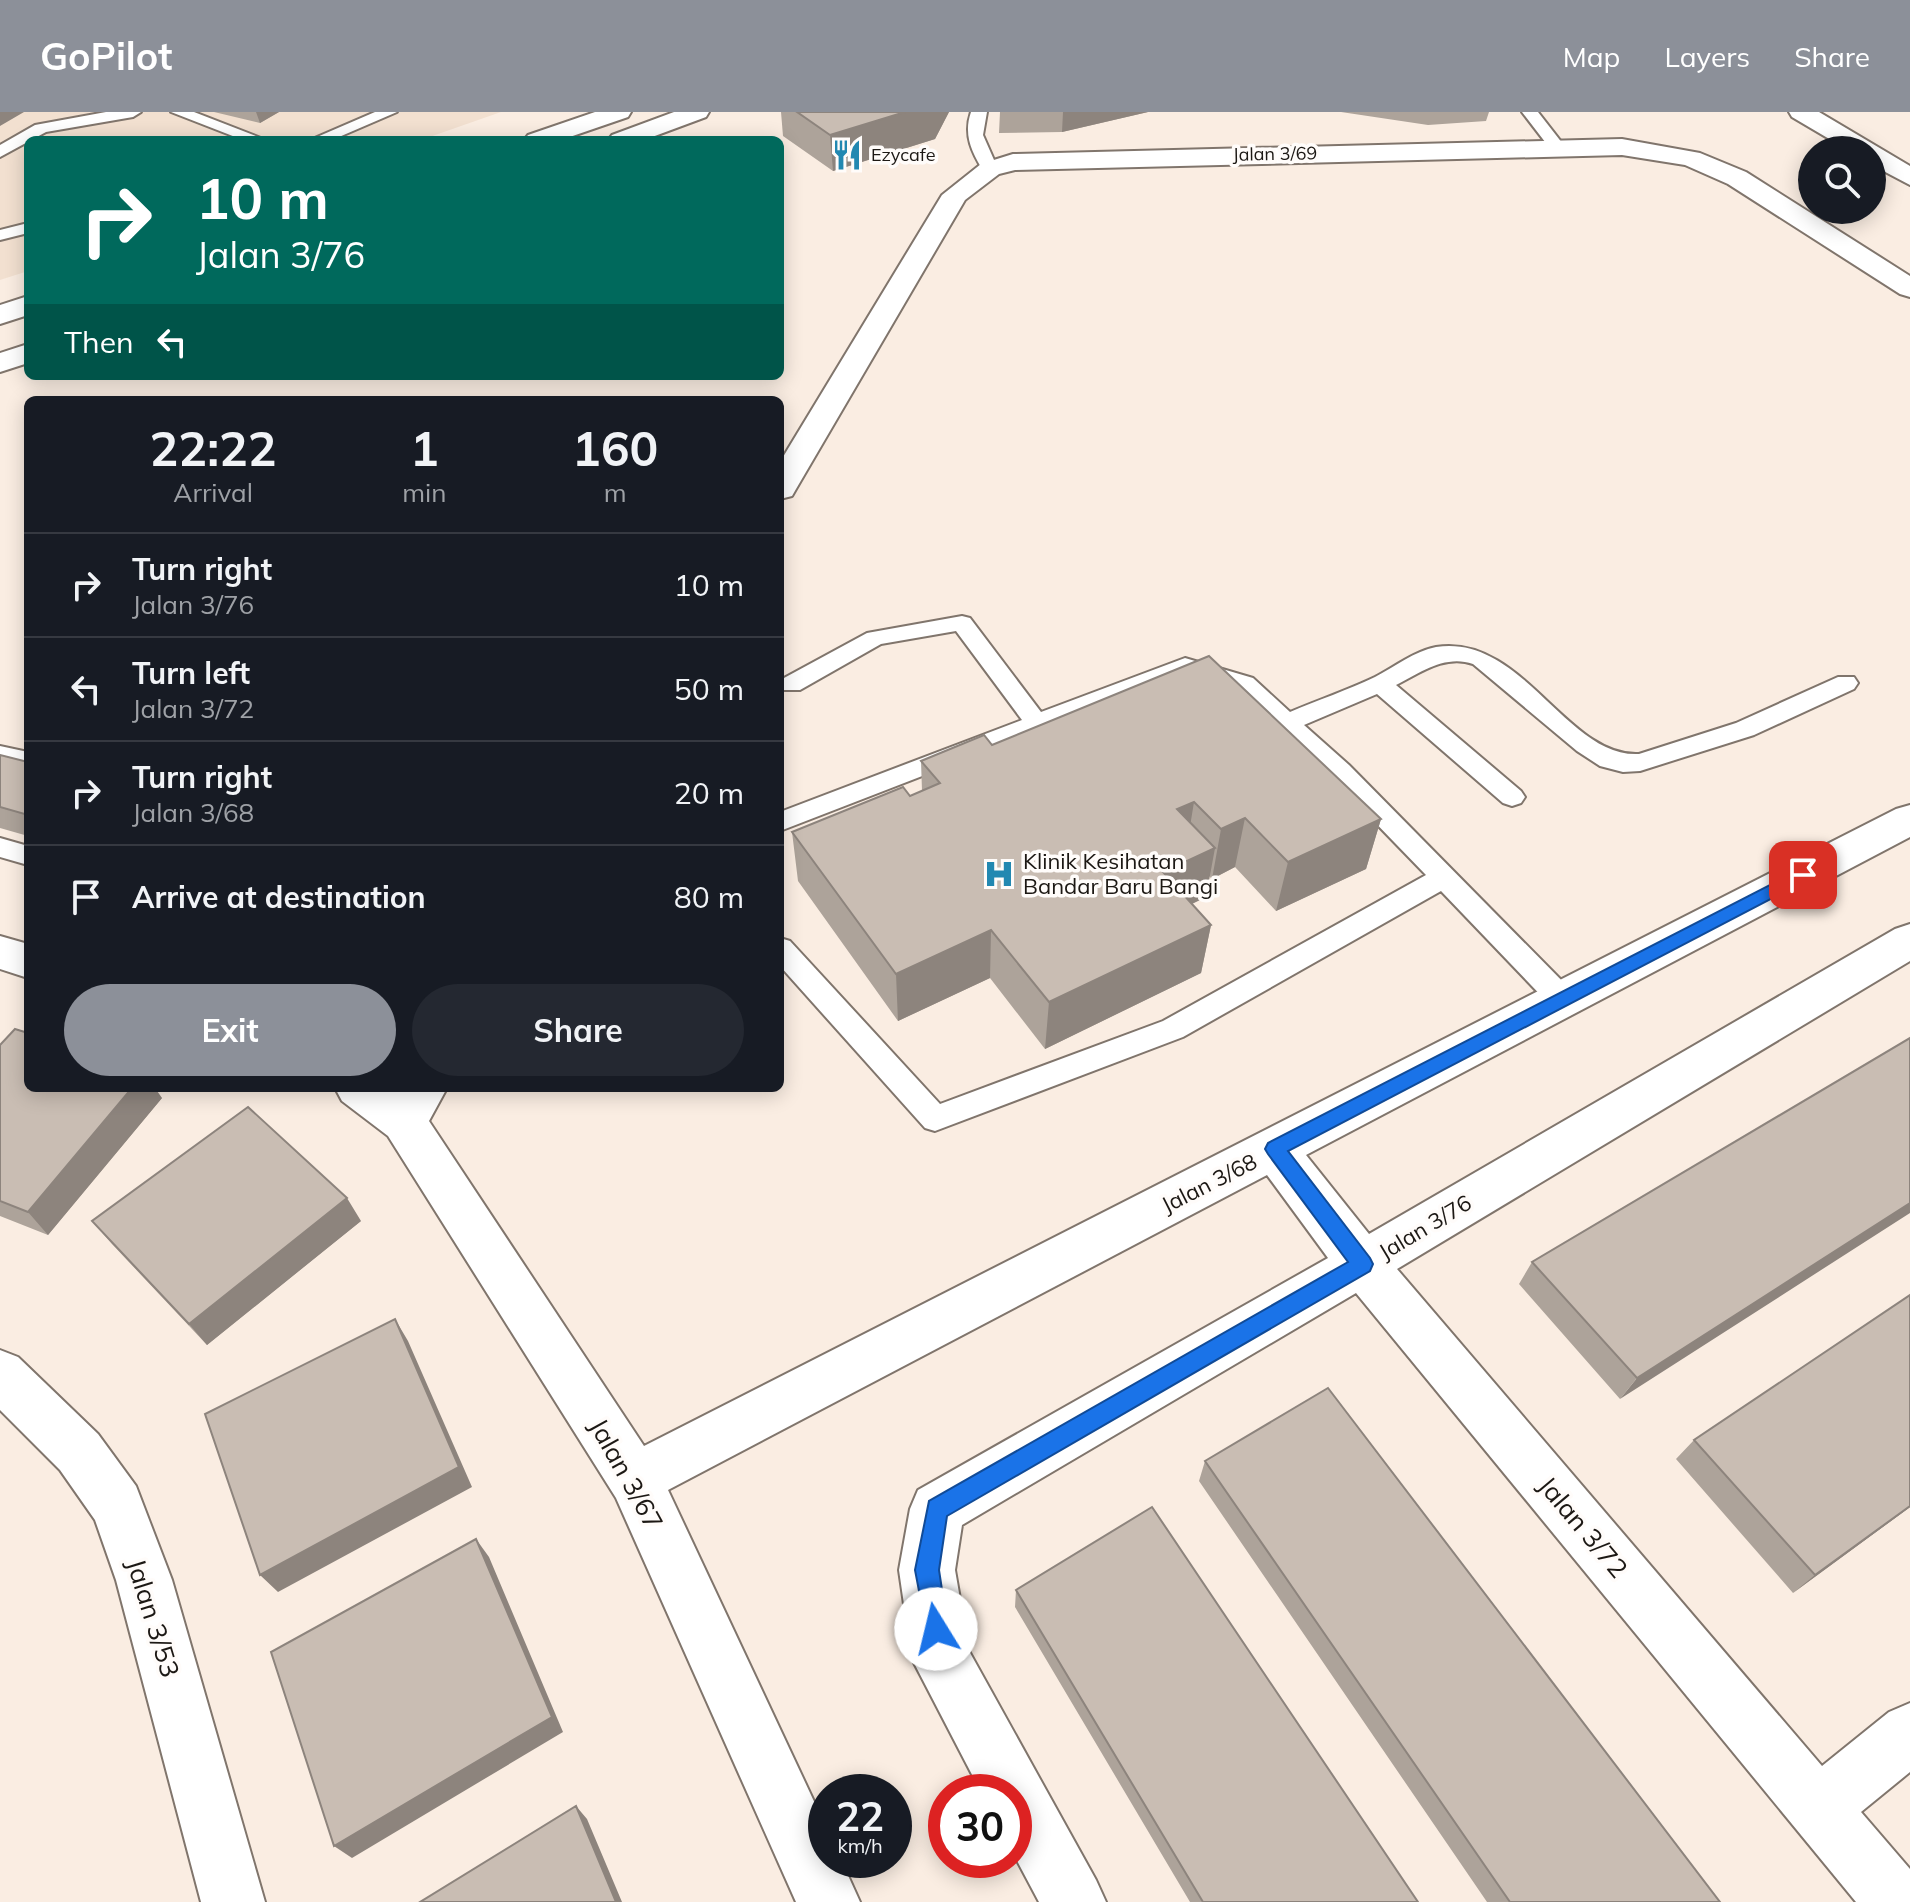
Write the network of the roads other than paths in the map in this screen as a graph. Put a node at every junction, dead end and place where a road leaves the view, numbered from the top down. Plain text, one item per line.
1 (133, 112) edge
2 (179, 112) edge
3 (389, 112) edge
4 (619, 112) edge
5 (697, 112) edge
6 (979, 112) edge
7 (1530, 112) edge
8 (1783, 112) edge
9 (1812, 118) edge
10 (27, 136) edge
11 (247, 136) edge
12 (328, 136) edge
13 (549, 136) edge
14 (632, 136) edge
15 (1842, 136) edge
16 (24, 138) edge
17 (1558, 148) junction
18 (0, 152) edge
19 (1886, 162) edge
20 (990, 169) junction
21 (1910, 177) edge
22 (24, 229) edge
23 (0, 235) edge
24 (1910, 288) edge
25 (24, 306) edge
26 (0, 315) edge
27 (24, 354) edge
28 (0, 363) edge
29 (784, 482) edge
30 (1846, 683) dead end
31 (792, 684) dead end
32 (1380, 684) junction
33 (1036, 722) junction
34 (1286, 723) junction
35 (0, 754) edge
36 (24, 760) edge
37 (1512, 797) dead end
38 (1910, 819) edge
39 (784, 820) edge
40 (0, 847) edge
41 (24, 855) edge
42 (1443, 878) junction
43 (1910, 940) edge
44 (0, 952) edge
45 (784, 952) edge
46 (24, 960) edge
47 (1562, 999) junction
48 (371, 1092) edge
49 (414, 1105) edge
50 (1274, 1149) junction
51 (1362, 1264) junction
52 (0, 1374) edge
53 (635, 1479) junction
54 (1910, 1733) edge
55 (1004, 1774) edge
56 (1818, 1808) junction
57 (1032, 1825) edge
58 (233, 1902) edge
59 (828, 1902) edge
60 (1074, 1902) edge
61 (1897, 1902) edge

1 - 10 lane
2 - 11 lane
3 - 12 lane
4 - 13 street
5 - 14 street
6 - 20 lane
7 - 17 lane
8 - 9 street
9 - 15 street
16 - 18 lane
17 - 20 street, Jalan 3/69
17 - 24 street, Jalan 3/69
19 - 21 street
20 - 29 street, Jalan 3/69
22 - 23 lane
25 - 26 street
27 - 28 street
30 - 32 lane
31 - 33 lane
32 - 34 lane
32 - 37 lane
33 - 34 lane
33 - 39 lane
34 - 42 lane
35 - 36 lane
38 - 47 street, Jalan 3/68
40 - 41 lane
42 - 45 lane
42 - 47 lane
43 - 51 street, Jalan 3/76
44 - 46 street
47 - 50 street, Jalan 3/68
48 - 49 street, Jalan 3/67
49 - 53 street, Jalan 3/67
50 - 51 street, Jalan 3/72
50 - 53 street, Jalan 3/68
51 - 55 street, Jalan 3/76
51 - 56 street, Jalan 3/72
52 - 58 street, Jalan 3/53
53 - 59 street, Jalan 3/67
54 - 56 street
56 - 61 street, Jalan 3/72
57 - 60 street

